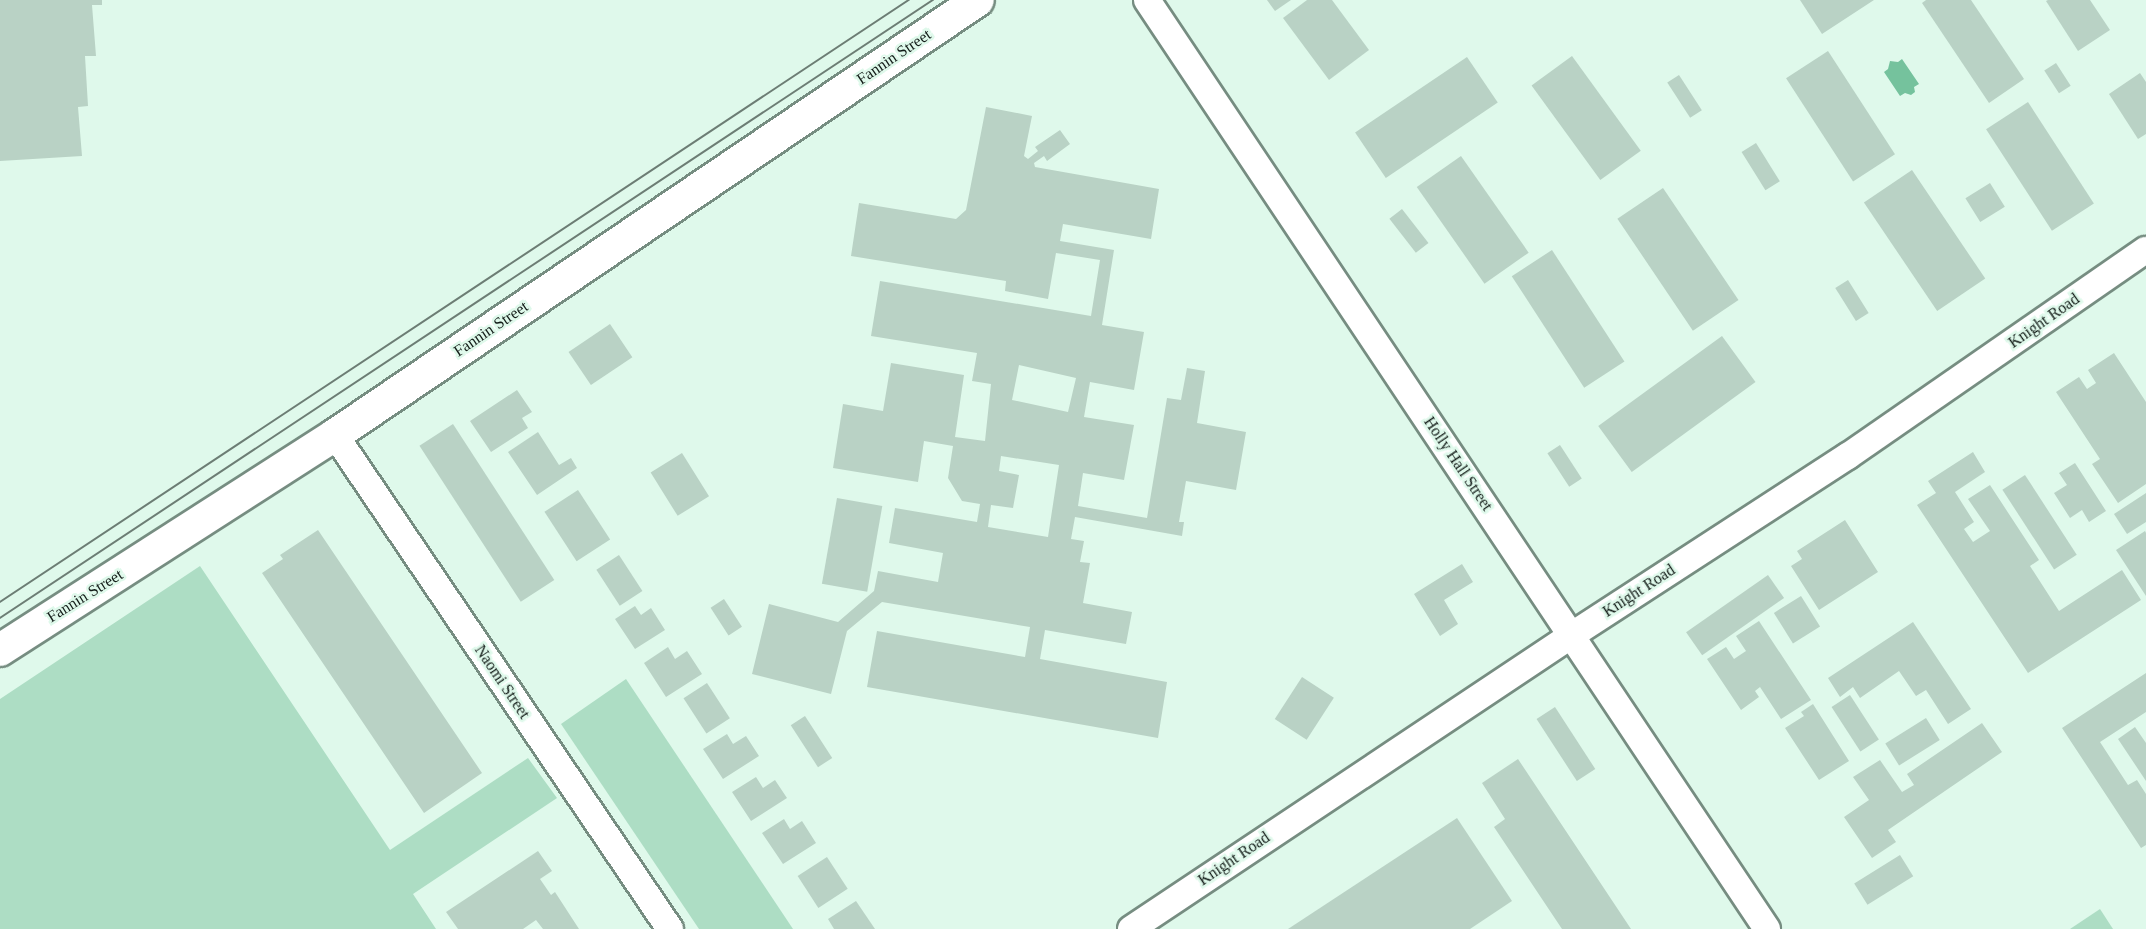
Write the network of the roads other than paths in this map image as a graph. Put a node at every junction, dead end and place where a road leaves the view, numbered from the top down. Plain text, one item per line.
1 (978, 0) edge
2 (1147, 0) edge
3 (2146, 250) edge
4 (335, 435) junction
5 (1572, 635) junction
6 (0, 650) edge
7 (669, 929) edge
8 (1131, 929) edge
9 (1767, 929) edge

1 - 4 main road, Fannin Street
2 - 5 street, Holly Hall Street
3 - 5 street, Knight Road
4 - 6 main road, Fannin Street
4 - 7 street, Naomi Street
5 - 8 street, Knight Road
5 - 9 street, Holly Hall Street

